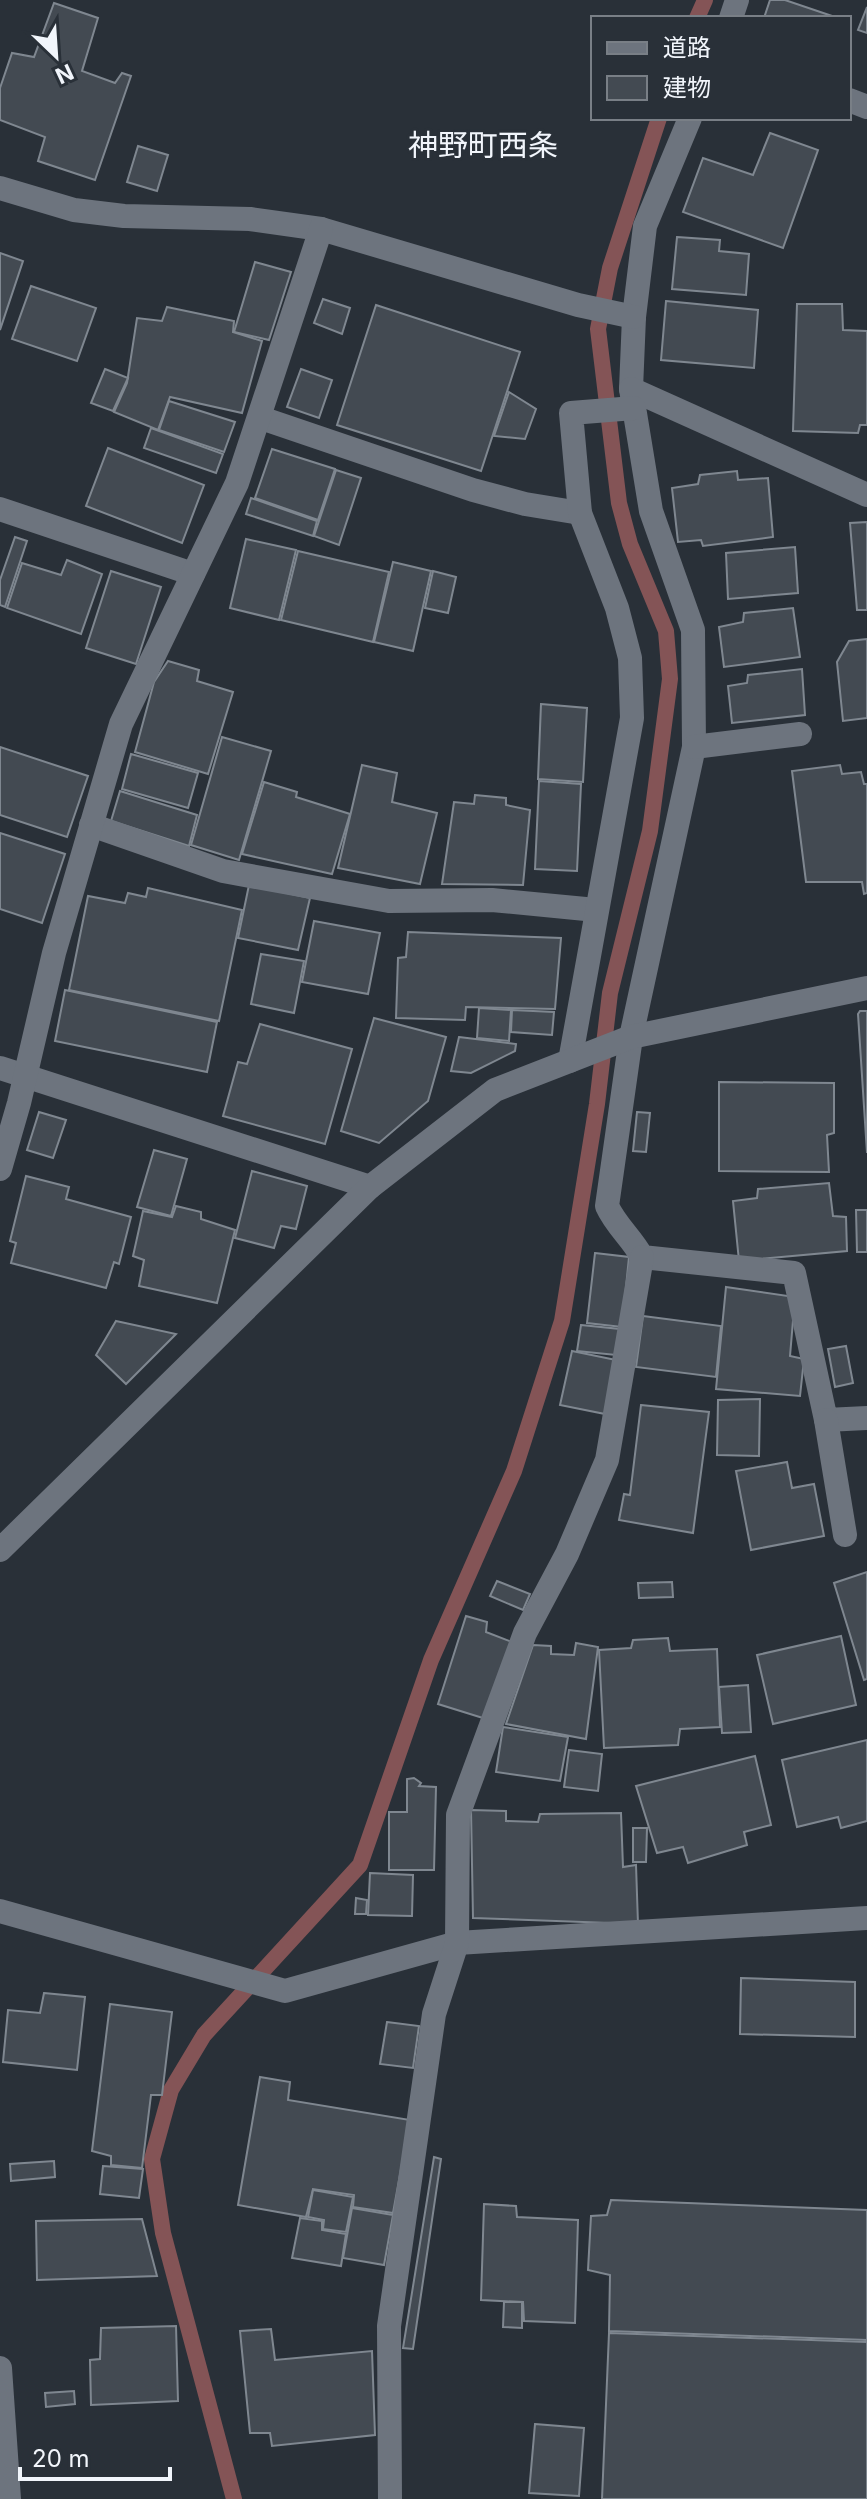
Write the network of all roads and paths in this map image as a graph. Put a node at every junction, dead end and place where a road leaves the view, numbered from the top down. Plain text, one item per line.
1 (689, 120) edge
2 (0, 188) edge
3 (321, 229) junction
4 (634, 317) junction
5 (632, 399) junction
6 (261, 418) junction
7 (867, 495) edge
8 (0, 509) edge
9 (580, 513) junction
10 (193, 574) junction
11 (800, 734) dead end
12 (694, 747) junction
13 (91, 825) junction
14 (596, 910) junction
15 (867, 988) edge
16 (631, 1037) junction
17 (570, 1061) junction
18 (0, 1068) edge
19 (25, 1078) junction
20 (0, 1169) edge
21 (370, 1187) junction
22 (642, 1257) junction
23 (867, 1418) edge
24 (826, 1420) junction
25 (845, 1535) dead end
26 (0, 1550) edge
27 (0, 1911) edge
28 (864, 1915) edge
29 (457, 1943) junction
30 (0, 2368) edge
31 (9, 2499) edge
32 (390, 2499) edge

1 - 4 street
2 - 3 street
3 - 4 street
3 - 6 street
4 - 5 street
5 - 7 street
5 - 9 street
5 - 12 street
6 - 9 street
6 - 10 street
8 - 10 street
9 - 14 street
10 - 13 street
11 - 12 street
12 - 16 street
13 - 14 street
13 - 19 street
14 - 17 street
15 - 16 street
16 - 17 street
16 - 22 street
17 - 21 street
18 - 19 street
19 - 20 street
19 - 21 street
21 - 26 street
22 - 24 street
22 - 29 street
23 - 24 street
24 - 25 street
27 - 29 street
28 - 29 street
29 - 32 street
30 - 31 street

